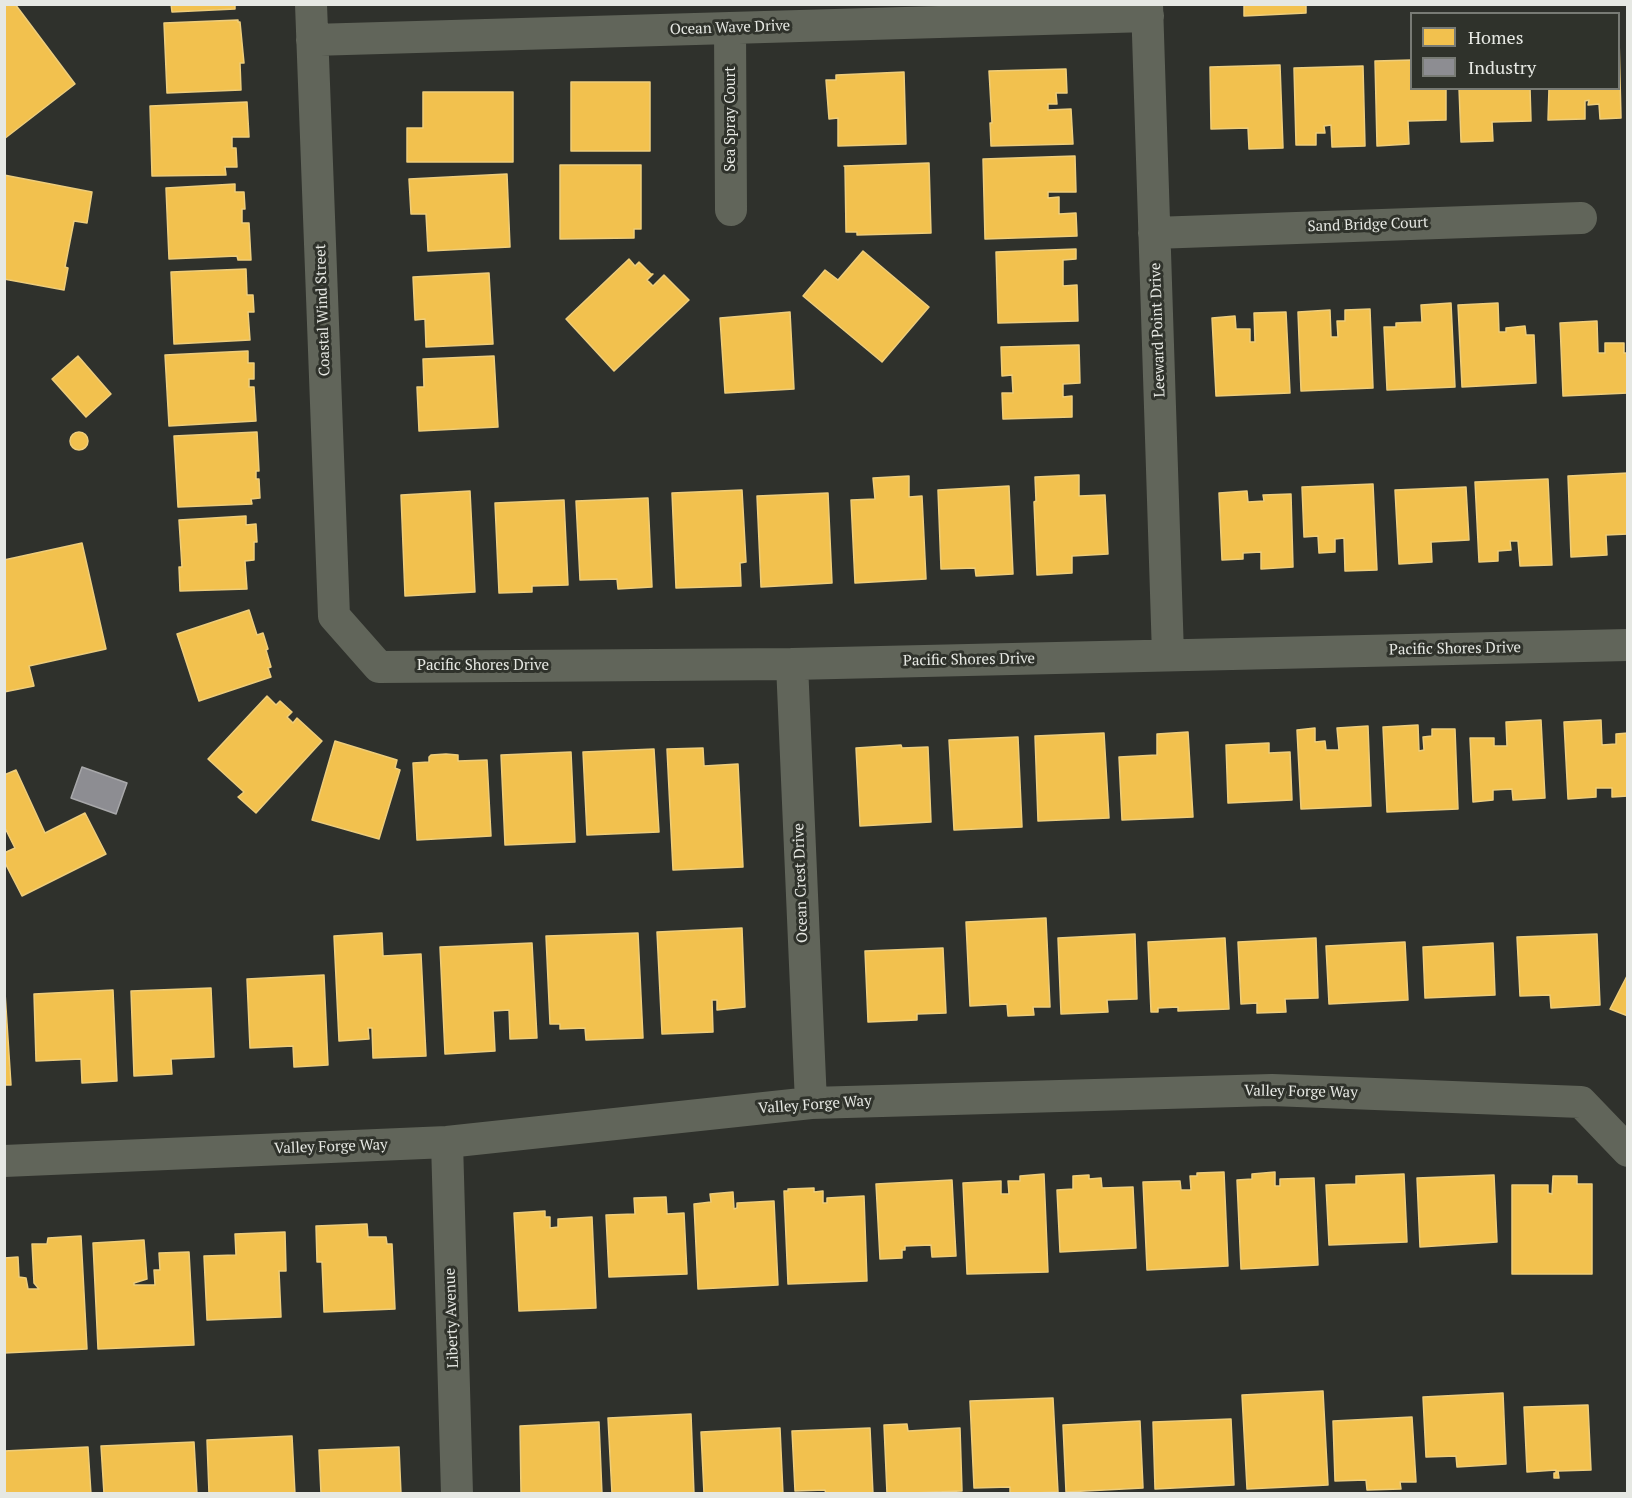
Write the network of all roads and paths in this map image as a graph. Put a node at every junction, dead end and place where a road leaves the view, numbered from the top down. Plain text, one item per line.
1 (311, 4) edge
2 (1148, 10) edge
3 (730, 28) junction
4 (312, 40) junction
5 (731, 210) dead end
6 (1581, 218) dead end
7 (1154, 233) junction
8 (334, 616) joint
9 (1628, 645) edge
10 (1168, 656) junction
11 (792, 664) junction
12 (811, 1103) junction
13 (447, 1142) junction
14 (1620, 1144) edge
15 (4, 1161) edge
16 (457, 1494) edge

1 - 4 street, Coastal Wind Street
2 - 3 street, Ocean Wave Drive
2 - 7 street, Leeward Point Drive
3 - 4 street, Ocean Wave Drive
3 - 5 street, Sea Spray Court
4 - 8 street, Coastal Wind Street
6 - 7 street, Sand Bridge Court
7 - 10 street, Leeward Point Drive
8 - 11 street, Pacific Shores Drive
9 - 10 street, Pacific Shores Drive
10 - 11 street, Pacific Shores Drive
11 - 12 street, Ocean Crest Drive
12 - 13 street, Valley Forge Way
12 - 14 street, Valley Forge Way
13 - 15 street, Valley Forge Way
13 - 16 street, Liberty Avenue

